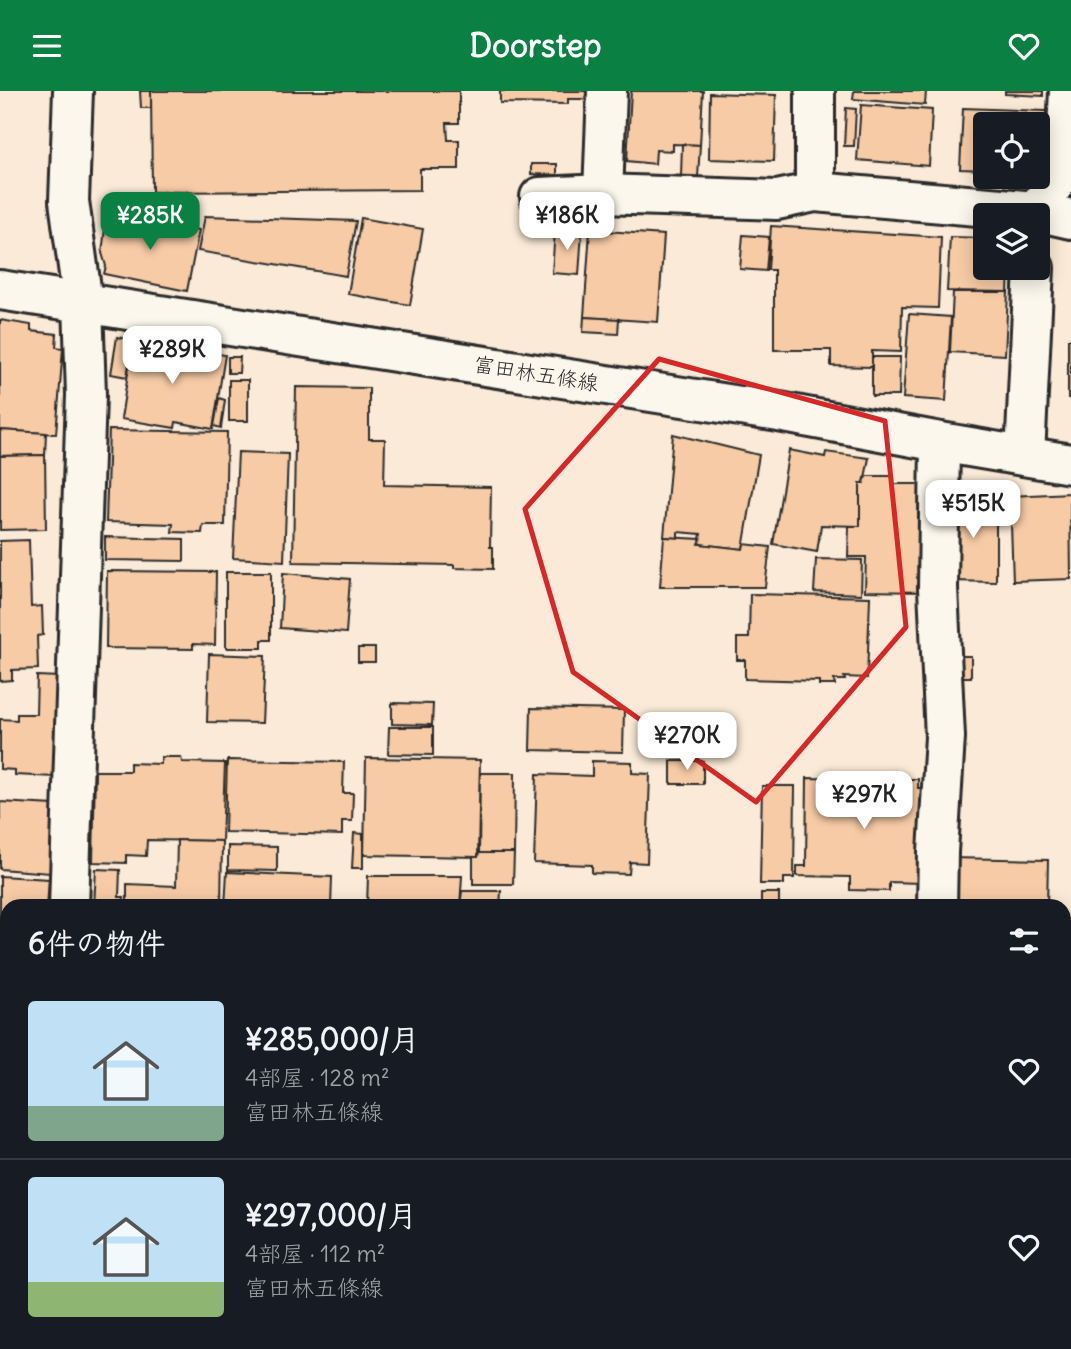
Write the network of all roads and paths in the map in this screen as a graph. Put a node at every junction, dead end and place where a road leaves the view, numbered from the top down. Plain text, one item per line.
1 (73, 91) edge
2 (607, 91) edge
3 (816, 91) edge
4 (1069, 91) edge
5 (815, 192) junction
6 (603, 194) junction
7 (540, 197) dead end
8 (973, 208) edge
9 (1050, 209) edge
10 (1033, 280) edge
11 (0, 290) edge
12 (83, 303) junction
13 (940, 442) junction
14 (1025, 456) junction
15 (1071, 464) edge
16 (69, 899) edge
17 (937, 899) edge

1 - 12 street
2 - 6 street
3 - 5 street
4 - 9 street
5 - 6 street
5 - 8 street
6 - 7 street
10 - 14 street
11 - 12 street, 富田林五條線
12 - 13 street, 富田林五條線
12 - 16 street
13 - 14 street, 富田林五條線
13 - 17 street
14 - 15 street, 富田林五條線

